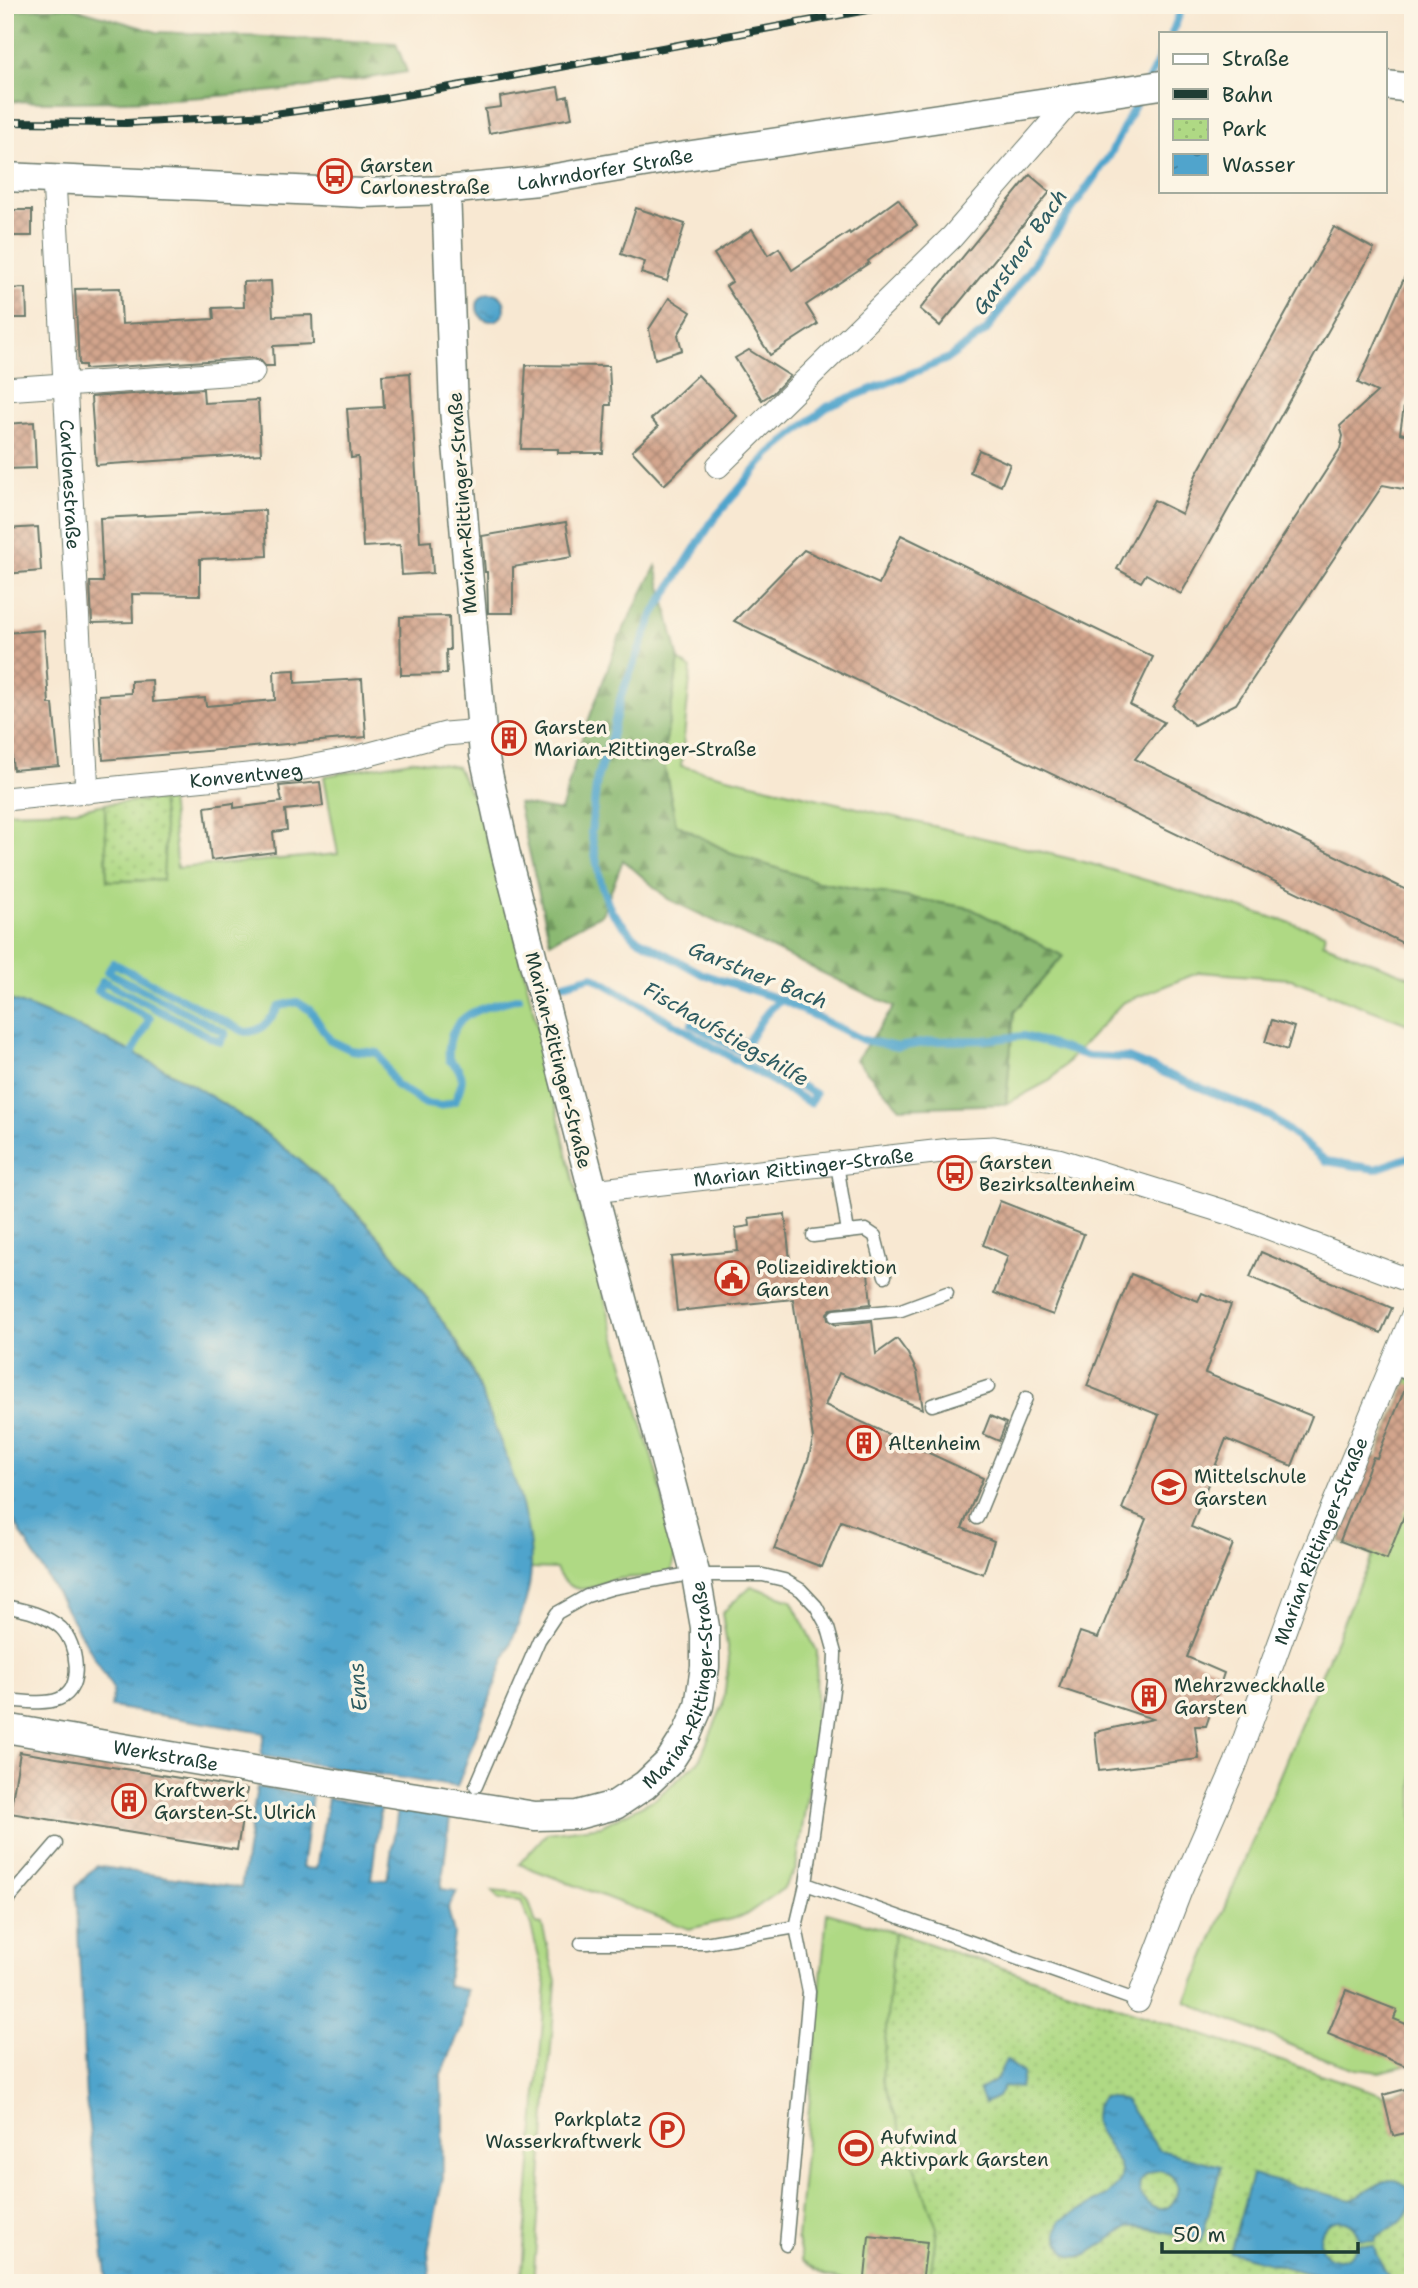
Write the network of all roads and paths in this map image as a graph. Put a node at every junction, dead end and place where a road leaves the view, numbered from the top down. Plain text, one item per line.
1 (1159, 85) edge
2 (1386, 85) edge
3 (1413, 88) edge
4 (1084, 95) junction
5 (5, 177) edge
6 (54, 179) junction
7 (446, 190) junction
8 (253, 372) dead end
9 (66, 387) junction
10 (5, 389) edge
11 (718, 466) dead end
12 (481, 731) junction
13 (87, 792) junction
14 (5, 799) edge
15 (837, 1164) junction
16 (593, 1191) junction
17 (848, 1232) junction
18 (813, 1236) dead end
19 (885, 1276) dead end
20 (1413, 1282) edge
21 (947, 1293) dead end
22 (1413, 1315) edge
23 (835, 1316) dead end
24 (1391, 1367) junction
25 (1413, 1376) edge
26 (988, 1387) dead end
27 (1026, 1398) dead end
28 (932, 1405) dead end
29 (977, 1518) dead end
30 (696, 1576) junction
31 (5, 1606) edge
32 (5, 1700) edge
33 (14, 1729) edge
34 (476, 1786) dead end
35 (535, 1816) joint
36 (56, 1844) dead end
37 (806, 1884) junction
38 (5, 1903) edge
39 (796, 1927) junction
40 (581, 1942) dead end
41 (1138, 2001) joint
42 (786, 2245) dead end

1 - 4 street, Lahrndorfer Straße
2 - 3 street
4 - 7 street, Lahrndorfer Straße
4 - 11 street
5 - 6 street, Lahrndorfer Straße
6 - 7 street, Lahrndorfer Straße
6 - 9 street, Carlonestraße
7 - 12 street, Marian-Rittinger-Straße
8 - 9 street
9 - 10 street
9 - 13 street, Carlonestraße
12 - 13 street, Konventweg
12 - 16 street, Marian-Rittinger-Straße
13 - 14 street, Konventweg
15 - 16 street, Marian Rittinger-Straße
15 - 17 lane
15 - 20 street, Marian Rittinger-Straße
16 - 30 street, Marian-Rittinger-Straße
17 - 18 lane
17 - 19 lane
21 - 23 lane
22 - 24 street, Marian Rittinger-Straße
24 - 25 lane
24 - 41 street, Marian Rittinger-Straße
26 - 28 lane
27 - 29 lane
30 - 34 lane
30 - 35 street, Marian-Rittinger-Straße
30 - 37 lane
31 - 32 lane
33 - 35 street, Werkstraße
36 - 38 lane
37 - 39 lane
37 - 41 lane
39 - 40 lane
39 - 42 lane

